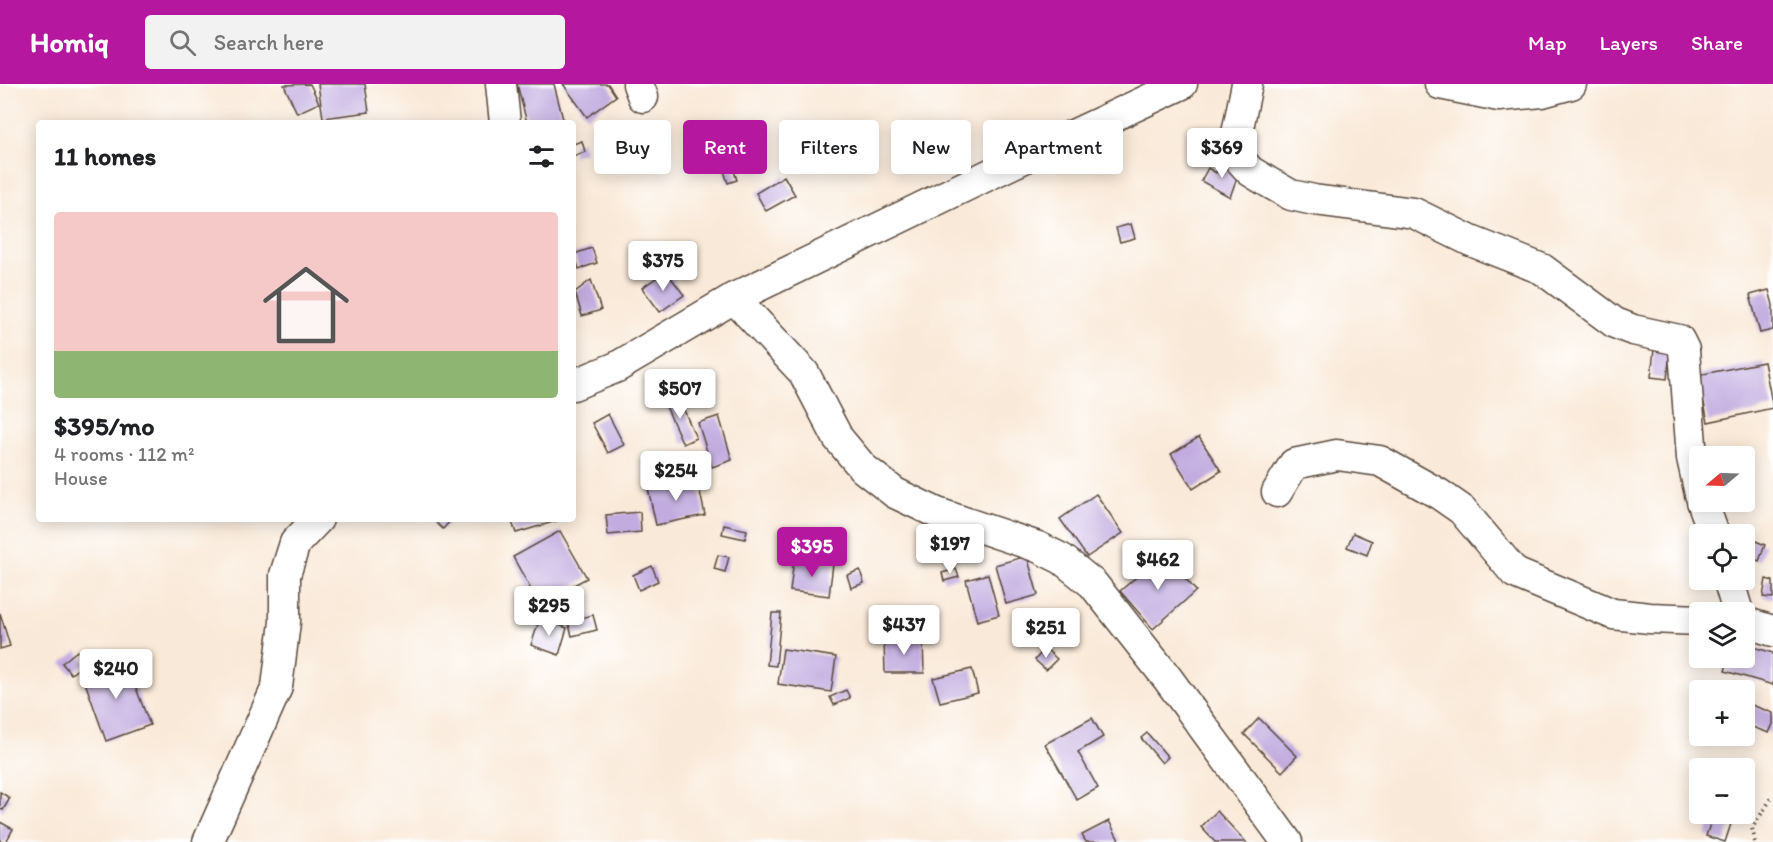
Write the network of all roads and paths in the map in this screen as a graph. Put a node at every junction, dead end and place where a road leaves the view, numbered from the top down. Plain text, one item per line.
1 (501, 84) edge
2 (1182, 84) edge
3 (1247, 84) edge
4 (1440, 84) edge
5 (1571, 84) edge
6 (505, 120) edge
7 (734, 298) junction
8 (576, 384) edge
9 (1691, 446) edge
10 (1277, 492) dead end
11 (315, 522) edge
12 (1689, 620) edge
13 (1755, 625) edge
14 (1773, 631) edge
15 (1773, 796) edge
16 (208, 842) edge
17 (1287, 842) edge
18 (1755, 842) edge

1 - 6 street
2 - 7 street
3 - 9 street
4 - 5 street
7 - 8 street
7 - 17 street
10 - 12 street
11 - 16 street
13 - 14 street
15 - 18 path

